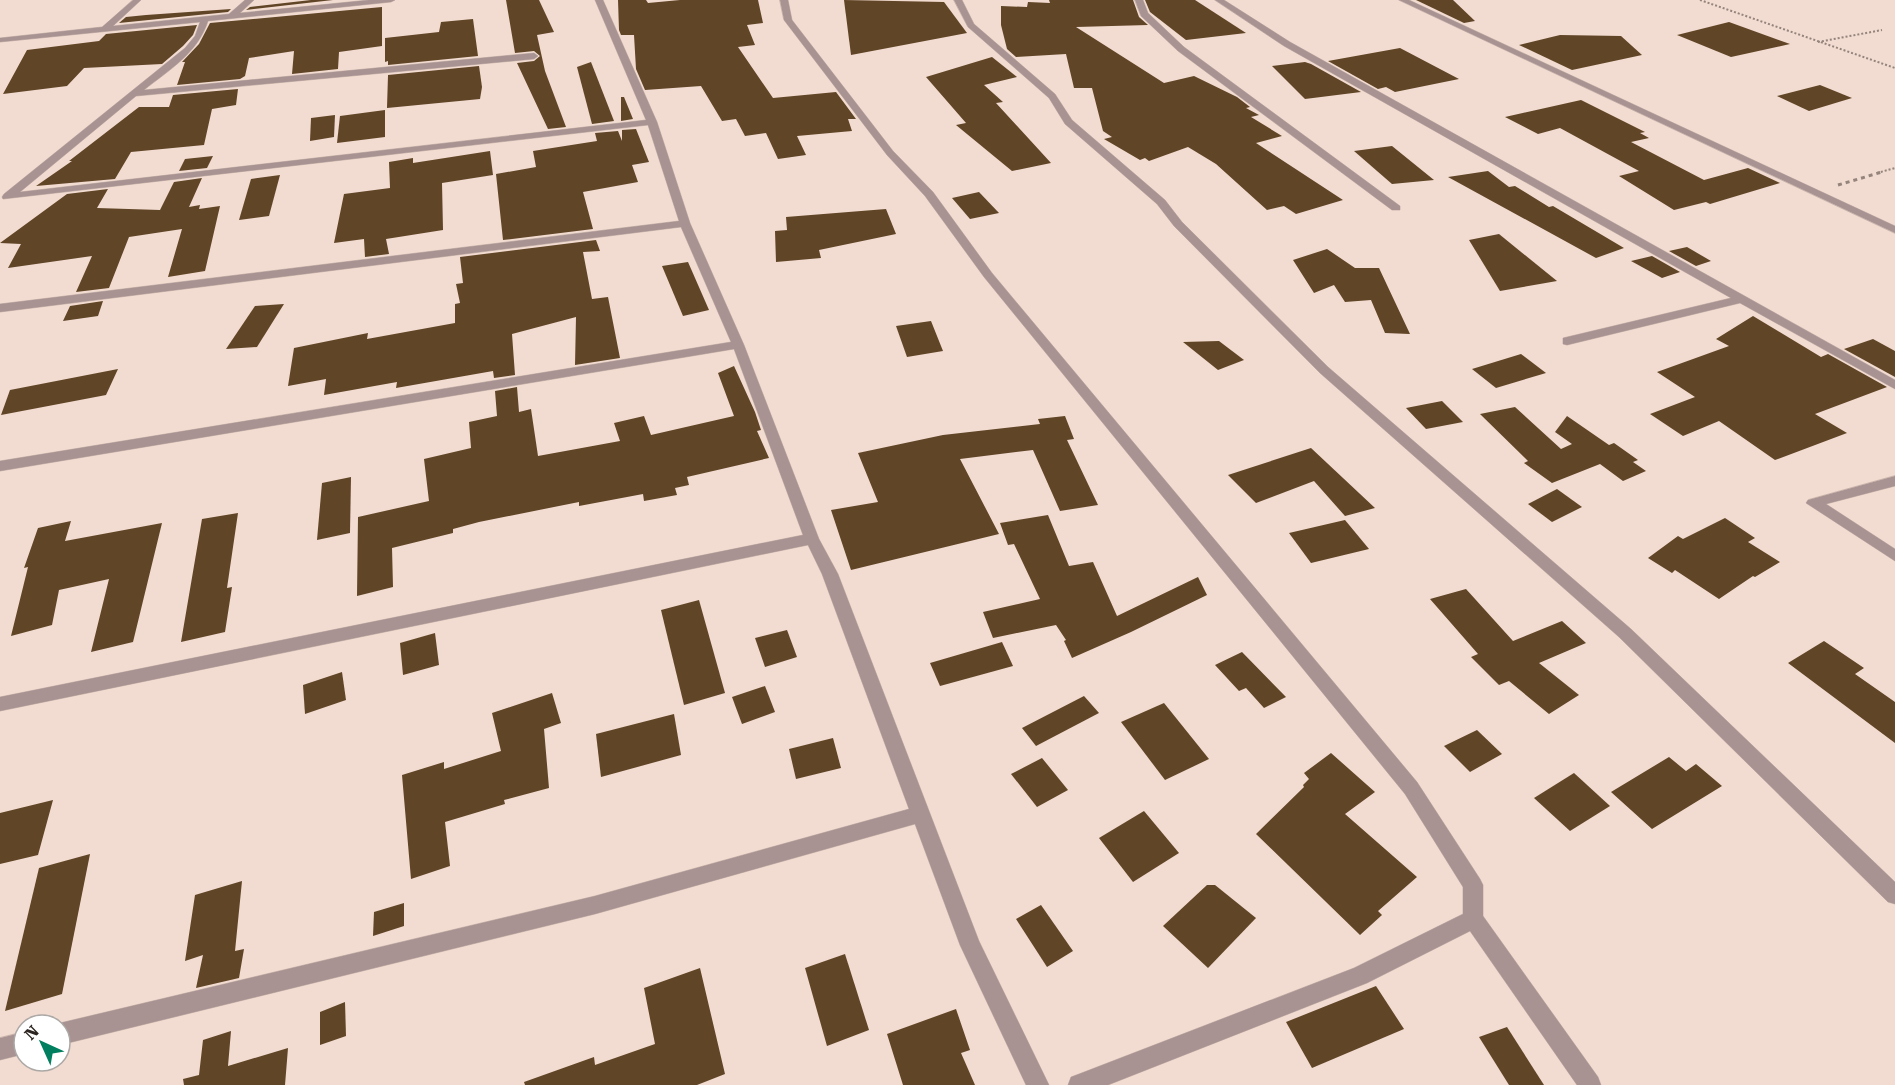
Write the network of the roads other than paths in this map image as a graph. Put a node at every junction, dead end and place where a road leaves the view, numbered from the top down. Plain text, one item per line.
1 (137, 0) edge
2 (250, 0) edge
3 (391, 0) edge
4 (598, 0) edge
5 (784, 0) edge
6 (958, 0) edge
7 (1139, 0) edge
8 (1219, 0) edge
9 (1402, 0) edge
10 (232, 16) junction
11 (205, 19) junction
12 (105, 29) junction
13 (0, 40) edge
14 (534, 56) dead end
15 (133, 94) junction
16 (652, 122) junction
17 (4, 199) edge
18 (1396, 208) dead end
19 (685, 223) junction
20 (1895, 230) edge
21 (1742, 299) junction
22 (0, 308) edge
23 (1567, 341) dead end
24 (738, 345) junction
25 (1895, 385) edge
26 (0, 466) edge
27 (1895, 482) edge
28 (812, 539) junction
29 (1895, 556) edge
30 (0, 704) edge
31 (920, 814) junction
32 (1895, 895) edge
33 (1473, 919) junction
34 (72, 1032) edge
35 (1038, 1085) edge
36 (1079, 1085) edge
37 (1590, 1085) edge

1 - 12 street
2 - 10 street
3 - 10 street
4 - 16 street
5 - 33 street
6 - 32 street
7 - 18 street
8 - 21 street
9 - 20 street
10 - 11 street
11 - 12 street
11 - 15 street
12 - 13 street
14 - 15 street
15 - 17 street
16 - 17 street
16 - 19 street
19 - 22 street
19 - 24 street
21 - 23 street
21 - 25 street
24 - 26 street
24 - 28 street
27 - 29 street
28 - 30 street
28 - 31 street
31 - 34 street
31 - 35 street
33 - 36 street
33 - 37 street

